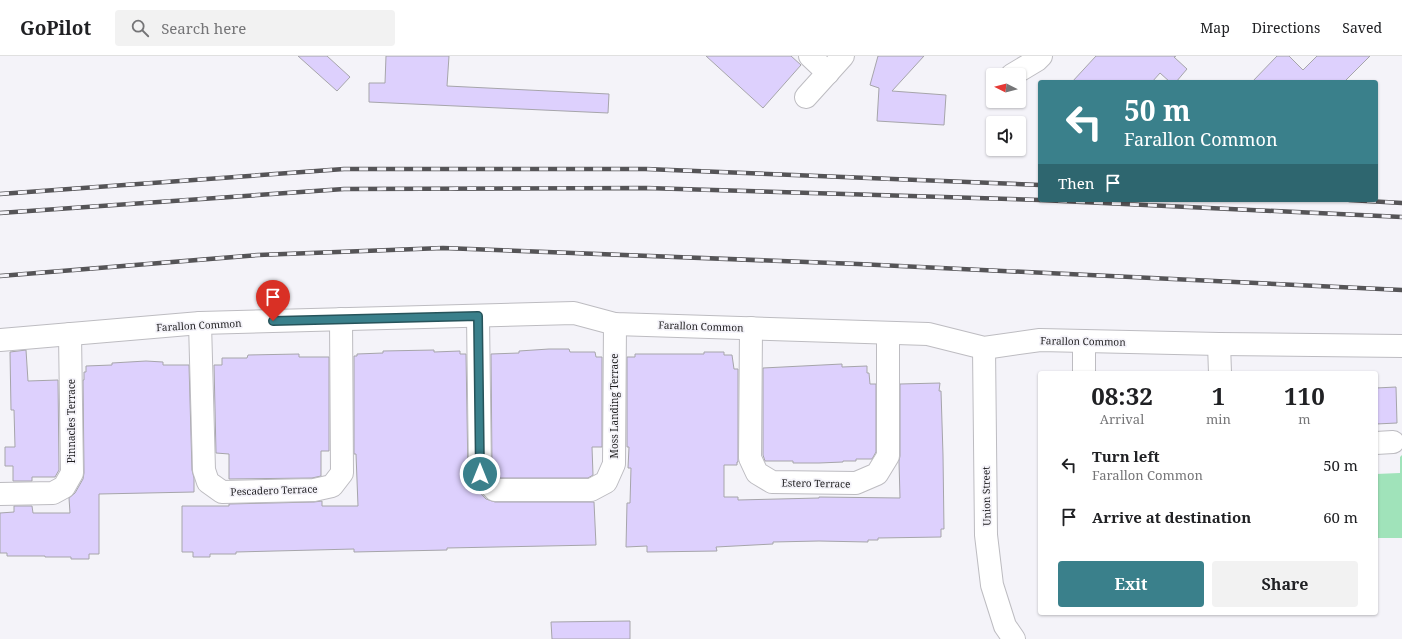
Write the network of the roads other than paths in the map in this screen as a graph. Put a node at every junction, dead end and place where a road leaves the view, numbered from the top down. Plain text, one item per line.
1 (810, 56) edge
2 (843, 56) edge
3 (1041, 56) edge
4 (1024, 68) edge
5 (828, 73) junction
6 (806, 97) dead end
7 (478, 316) junction
8 (341, 319) junction
9 (200, 323) junction
10 (615, 324) junction
11 (751, 328) junction
12 (888, 333) junction
13 (70, 334) junction
14 (0, 340) edge
15 (1084, 341) junction
16 (1219, 344) junction
17 (1402, 346) edge
18 (984, 348) junction
19 (1084, 371) edge
20 (1220, 371) edge
21 (0, 494) edge
22 (1014, 639) edge

1 - 5 street
2 - 5 street
3 - 4 street
5 - 6 street
7 - 8 street, Farallon Common
7 - 10 street, Farallon Common
7 - 10 street, Moss Landing Terrace
8 - 9 street, Farallon Common
8 - 9 street, Pescadero Terrace
9 - 13 street, Farallon Common
10 - 11 street, Farallon Common
11 - 12 street, Farallon Common
11 - 12 street, Estero Terrace
12 - 18 street, Farallon Common
13 - 14 street, Farallon Common
13 - 21 street, Pinnacles Terrace
15 - 16 street, Farallon Common
15 - 18 street, Farallon Common
15 - 19 street
16 - 17 street, Farallon Common
16 - 20 street
18 - 22 street, Union Street

